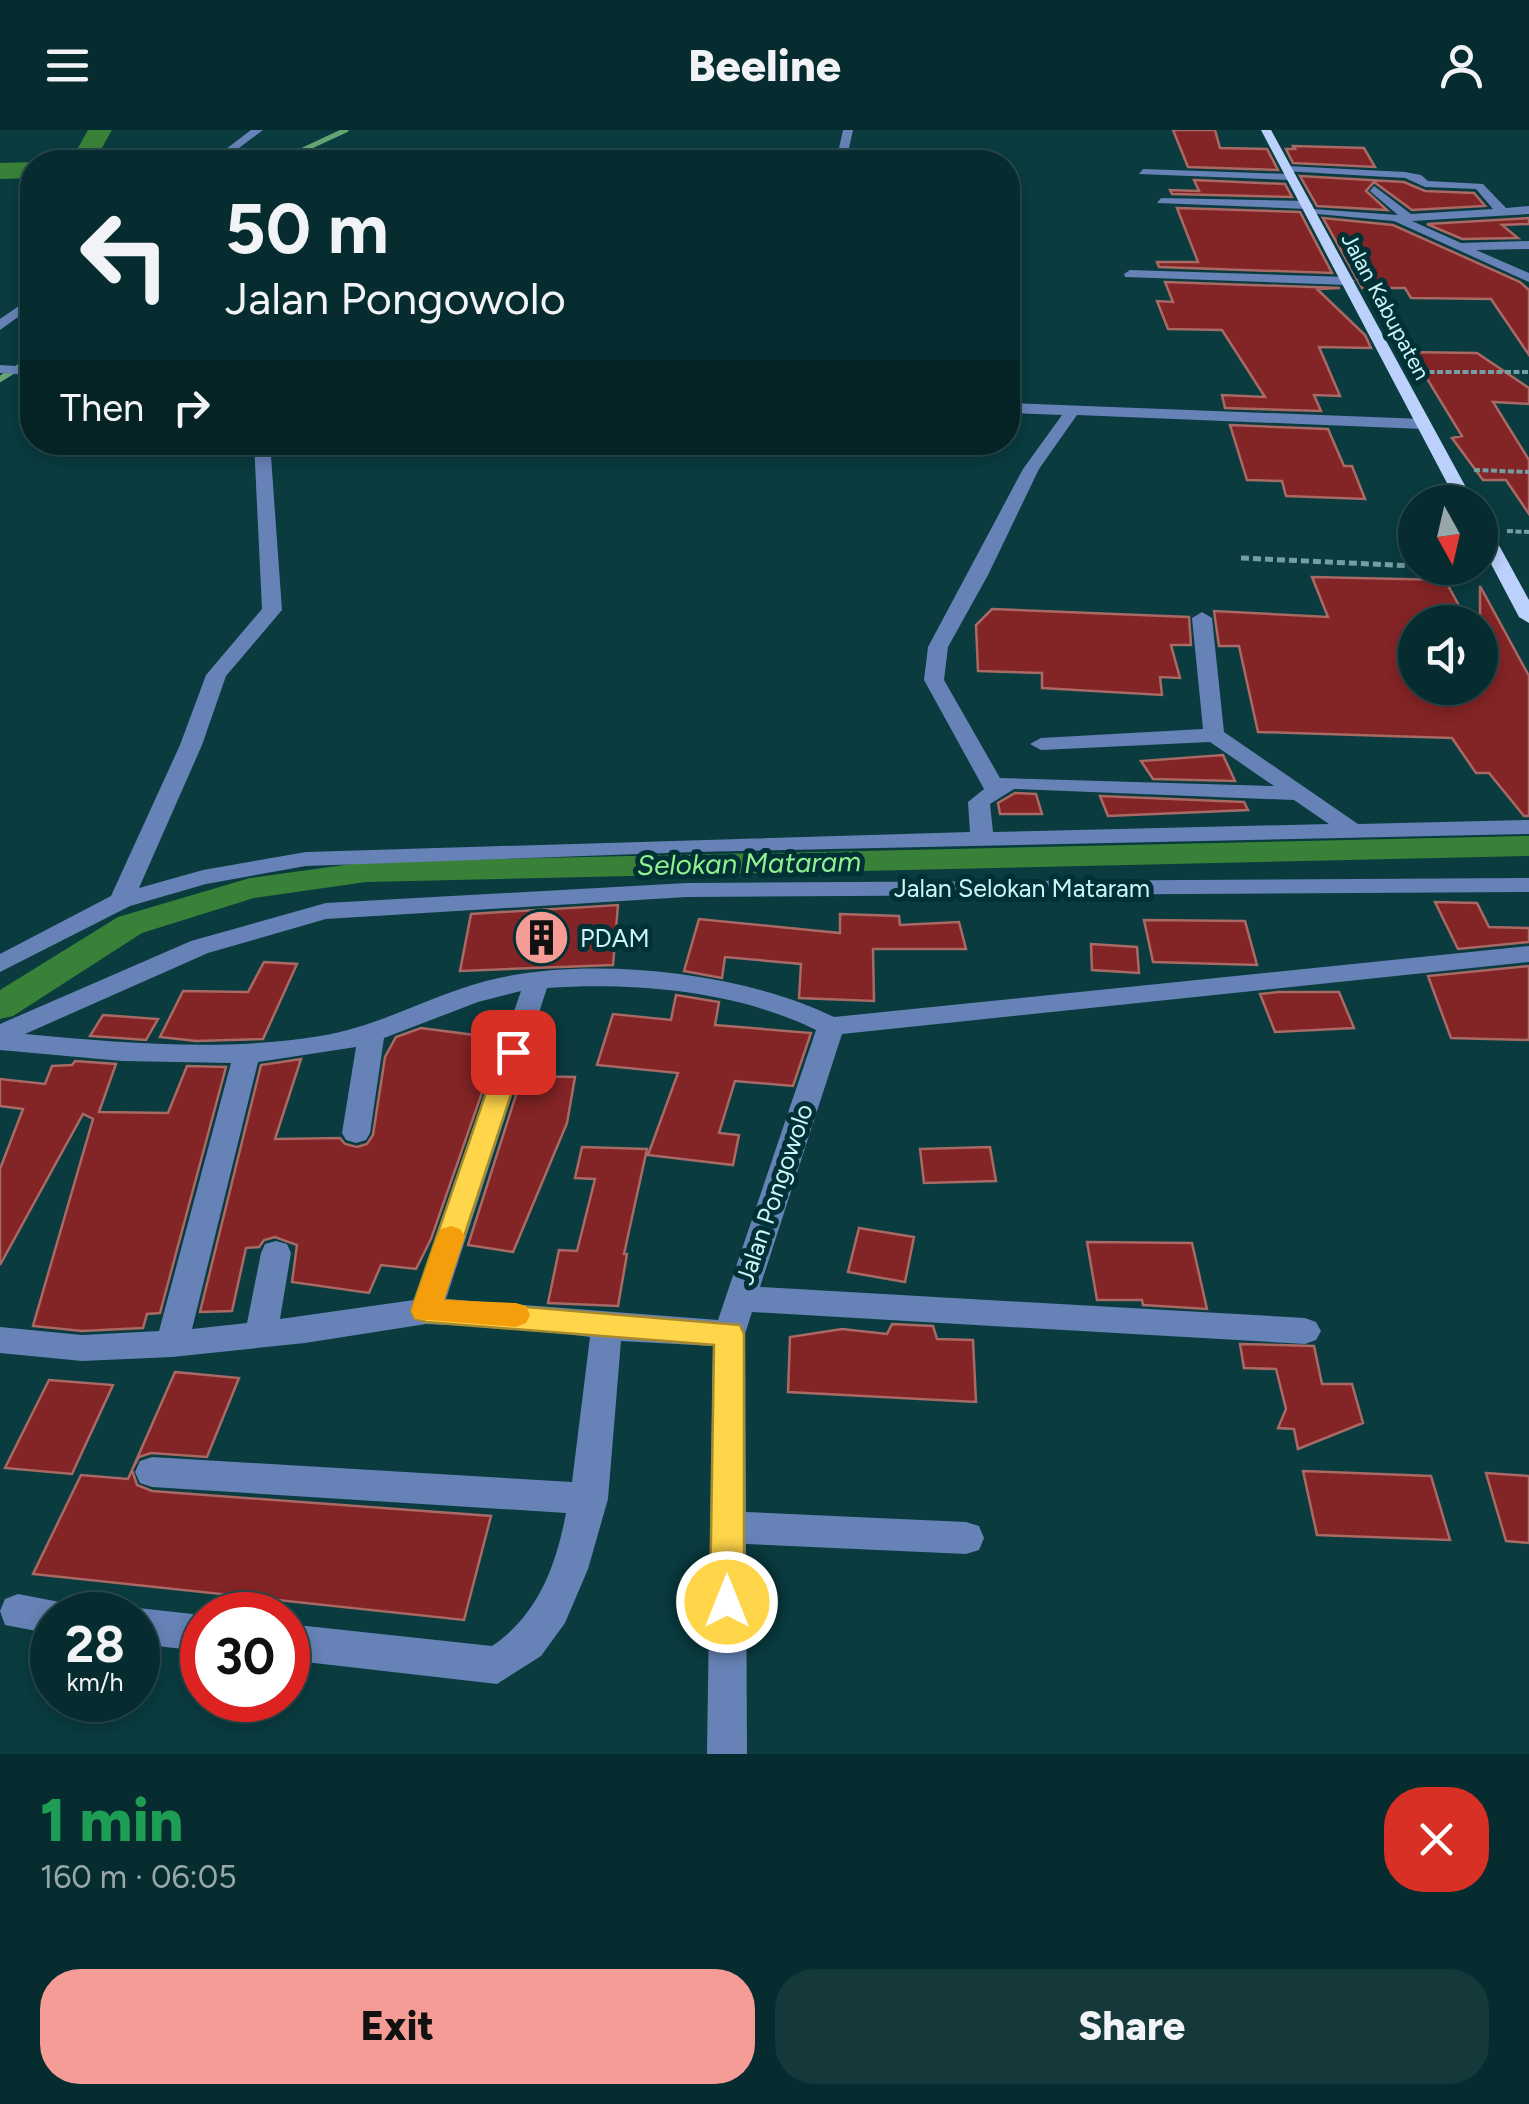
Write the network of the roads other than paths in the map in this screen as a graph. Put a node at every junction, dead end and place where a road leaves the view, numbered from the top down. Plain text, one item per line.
1 (258, 130) edge
2 (1266, 130) edge
3 (230, 150) edge
4 (1142, 172) dead end
5 (1288, 173) junction
6 (1374, 189) dead end
7 (1161, 201) dead end
8 (1309, 209) junction
9 (1529, 210) edge
10 (1502, 211) junction
11 (1402, 218) junction
12 (1529, 245) edge
13 (1457, 246) junction
14 (1130, 274) dead end
15 (1529, 278) edge
16 (1348, 281) junction
17 (20, 310) edge
18 (0, 326) edge
19 (1020, 408) edge
20 (1072, 410) junction
21 (1424, 424) junction
22 (263, 455) edge
23 (1457, 485) edge
24 (1498, 561) edge
25 (1529, 617) edge
26 (1202, 618) dead end
27 (1214, 735) junction
28 (1042, 744) dead end
29 (995, 788) junction
30 (1300, 794) junction
31 (1529, 826) edge
32 (1354, 832) junction
33 (982, 840) junction
34 (1529, 884) edge
35 (121, 901) junction
36 (1529, 954) edge
37 (0, 964) edge
38 (538, 978) junction
39 (831, 1026) junction
40 (371, 1034) junction
41 (0, 1038) edge
42 (247, 1054) junction
43 (356, 1133) dead end
44 (276, 1253) dead end
45 (739, 1299) junction
46 (426, 1311) junction
47 (610, 1327) junction
48 (1306, 1330) dead end
49 (262, 1334) junction
50 (729, 1334) junction
51 (0, 1340) edge
52 (172, 1344) junction
53 (152, 1472) dead end
54 (590, 1499) junction
55 (728, 1526) junction
56 (966, 1538) dead end
57 (310, 1644) edge
58 (726, 1754) edge

1 - 3 street
2 - 5 main road, Jalan Kabupaten
4 - 5 street
5 - 8 main road, Jalan Kabupaten
5 - 10 street
6 - 11 street
7 - 8 street
8 - 11 street
8 - 16 main road, Jalan Kabupaten
9 - 10 street
10 - 11 street
11 - 13 street
12 - 13 street
13 - 15 street
14 - 16 street
16 - 21 main road, Jalan Kabupaten
17 - 18 street
19 - 20 street
20 - 21 street
20 - 29 street
21 - 23 main road, Jalan Kabupaten
22 - 35 street
24 - 25 main road
26 - 27 street
27 - 28 street
27 - 30 street
29 - 30 street
29 - 33 street
30 - 32 street
31 - 32 street
32 - 33 street
33 - 35 street
34 - 41 street, Jalan Selokan Mataram
35 - 37 street
36 - 39 street
38 - 39 street
38 - 40 street
38 - 46 street
39 - 45 street, Jalan Pongowolo
40 - 42 street
40 - 43 street
41 - 42 street
42 - 52 street
44 - 49 street
45 - 48 street
45 - 50 street, Jalan Pongowolo
46 - 47 street
46 - 49 street
47 - 50 street
47 - 54 street
49 - 52 street
50 - 55 street, Jalan Pongowolo
51 - 52 street
53 - 54 street
54 - 57 street
55 - 56 street
55 - 58 street, Jalan Pongowolo

